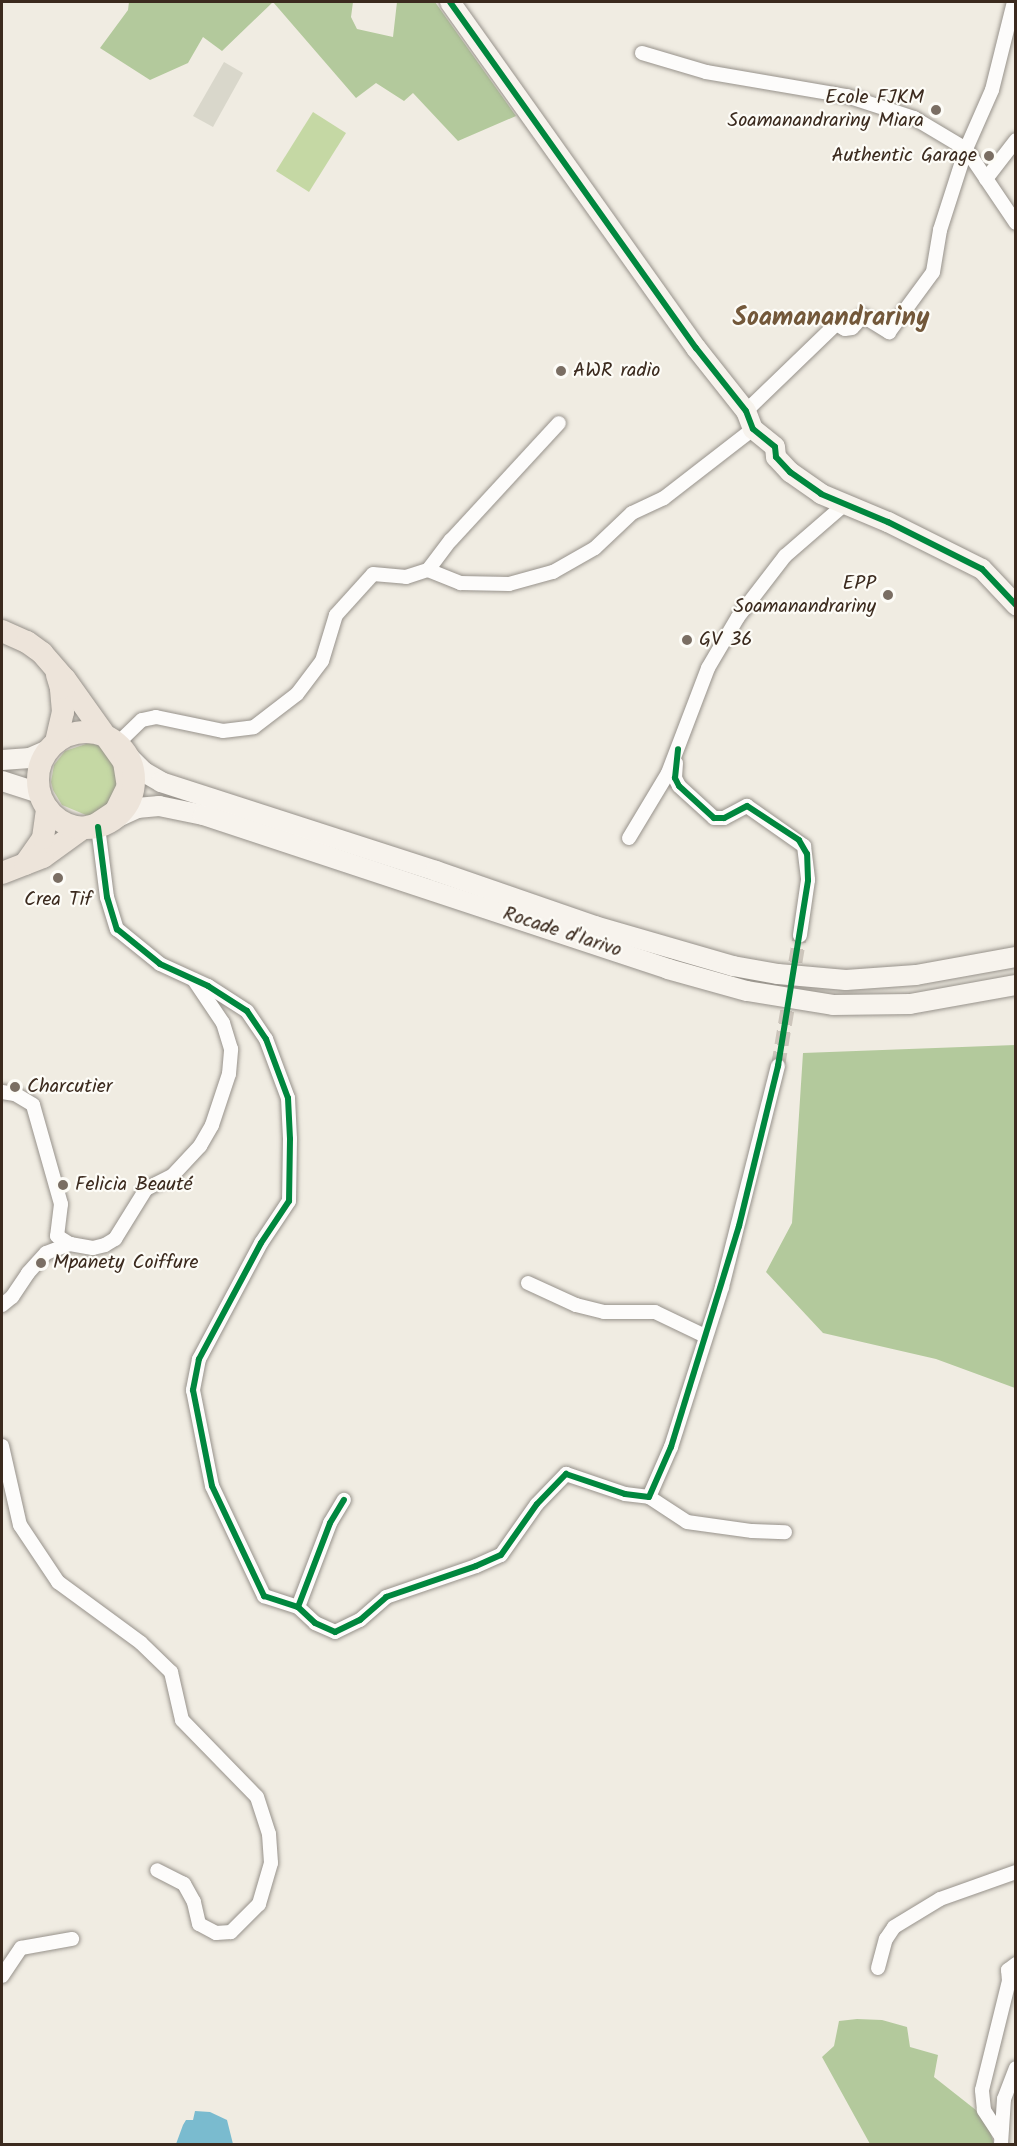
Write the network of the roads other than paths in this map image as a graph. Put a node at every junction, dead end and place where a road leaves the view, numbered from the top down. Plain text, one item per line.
1 (450, 2) edge
2 (1014, 2) edge
3 (642, 53) dead end
4 (1016, 140) edge
5 (966, 149) junction
6 (986, 179) junction
7 (1016, 223) edge
8 (749, 420) junction
9 (559, 423) dead end
10 (845, 504) junction
11 (428, 570) junction
12 (1016, 605) edge
13 (2, 631) edge
14 (54, 668) junction
15 (117, 745) junction
16 (52, 746) junction
17 (678, 749) junction
18 (2, 760) edge
19 (2, 781) edge
20 (44, 801) junction
21 (100, 824) junction
22 (628, 838) dead end
23 (25, 865) junction
24 (2, 873) edge
25 (800, 935) tunnel mouth
26 (1016, 957) edge
27 (193, 979) junction
28 (1016, 985) edge
29 (778, 1066) tunnel mouth
30 (2, 1092) edge
31 (70, 1244) junction
32 (528, 1283) dead end
33 (2, 1305) edge
34 (705, 1336) junction
35 (2, 1446) edge
36 (649, 1497) junction
37 (344, 1500) dead end
38 (785, 1532) dead end
39 (298, 1607) junction
40 (157, 1870) dead end
41 (1016, 1872) edge
42 (72, 1939) dead end
43 (1016, 1964) edge
44 (878, 1968) dead end
45 (2, 1976) edge
46 (1016, 2068) edge
47 (1001, 2140) edge

1 - 8 main road
2 - 5 street
3 - 5 street
4 - 6 street
5 - 6 street
5 - 8 street
6 - 7 street
8 - 10 main road
8 - 11 street
9 - 11 street
10 - 12 main road
10 - 17 street
11 - 15 street
13 - 14 main road
14 - 15 main road
14 - 16 main road
15 - 16 main road
15 - 21 main road
15 - 21 main road
15 - 26 main road, Rocade d'Iarivo
16 - 18 main road
16 - 20 main road
17 - 22 street
17 - 25 street
19 - 20 main road
20 - 21 main road
20 - 23 main road
21 - 23 main road
21 - 27 street
21 - 28 main road, Rocade d'Iarivo
23 - 24 main road
27 - 31 street
27 - 39 street
29 - 34 street
30 - 31 street
31 - 33 street
32 - 34 street
34 - 36 street
35 - 40 street
36 - 38 street
36 - 39 street
37 - 39 street
41 - 44 street
42 - 45 street
43 - 47 street
46 - 47 street

